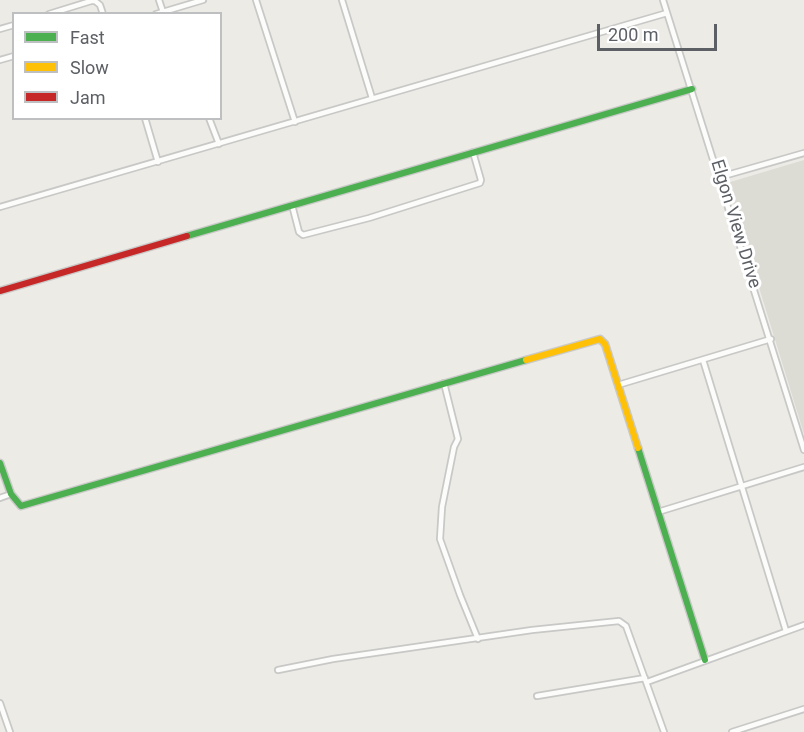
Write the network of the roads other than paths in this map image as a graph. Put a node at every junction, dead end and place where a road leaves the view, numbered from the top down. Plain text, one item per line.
1 (159, 0) edge
2 (203, 0) edge
3 (256, 0) edge
4 (342, 0) edge
5 (663, 0) edge
6 (176, 11) edge
7 (55, 12) edge
8 (102, 12) edge
9 (163, 12) joint
10 (667, 13) junction
11 (692, 89) junction
12 (372, 98) junction
13 (146, 120) edge
14 (210, 120) edge
15 (295, 122) junction
16 (219, 144) junction
17 (473, 152) junction
18 (804, 153) edge
19 (158, 162) junction
20 (720, 177) junction
21 (292, 205) junction
22 (0, 207) edge
23 (0, 291) edge
24 (771, 339) junction
25 (703, 360) junction
26 (444, 383) junction
27 (618, 386) junction
28 (804, 450) edge
29 (0, 463) edge
30 (804, 468) edge
31 (743, 487) junction
32 (11, 494) junction
33 (0, 498) edge
34 (658, 512) junction
35 (804, 625) edge
36 (786, 631) junction
37 (478, 639) junction
38 (705, 660) junction
39 (278, 670) dead end
40 (646, 680) junction
41 (537, 696) dead end
42 (0, 703) edge
43 (804, 709) edge
44 (10, 732) edge
45 (664, 732) edge
46 (732, 732) edge

1 - 9 street
2 - 6 street
3 - 15 street
4 - 12 street
5 - 10 street, Elgon View Drive
6 - 9 street
7 - 8 street
10 - 11 street, Elgon View Drive
10 - 12 street
11 - 17 street
11 - 20 street, Elgon View Drive
12 - 15 street
13 - 19 street
14 - 16 street
15 - 16 street
16 - 19 street
17 - 21 street
17 - 21 street
18 - 20 street
19 - 22 street
20 - 24 street, Elgon View Drive
21 - 23 street
24 - 25 street
24 - 28 street, Elgon View Drive
25 - 27 street
25 - 31 street
26 - 27 street
26 - 32 street
26 - 37 street
27 - 34 street
29 - 32 street
30 - 31 street
31 - 34 street
31 - 36 street
32 - 33 street
34 - 38 street
35 - 36 street
36 - 38 street
37 - 39 street
37 - 40 street
38 - 40 street
40 - 41 street
40 - 45 street
42 - 44 street
43 - 46 street

